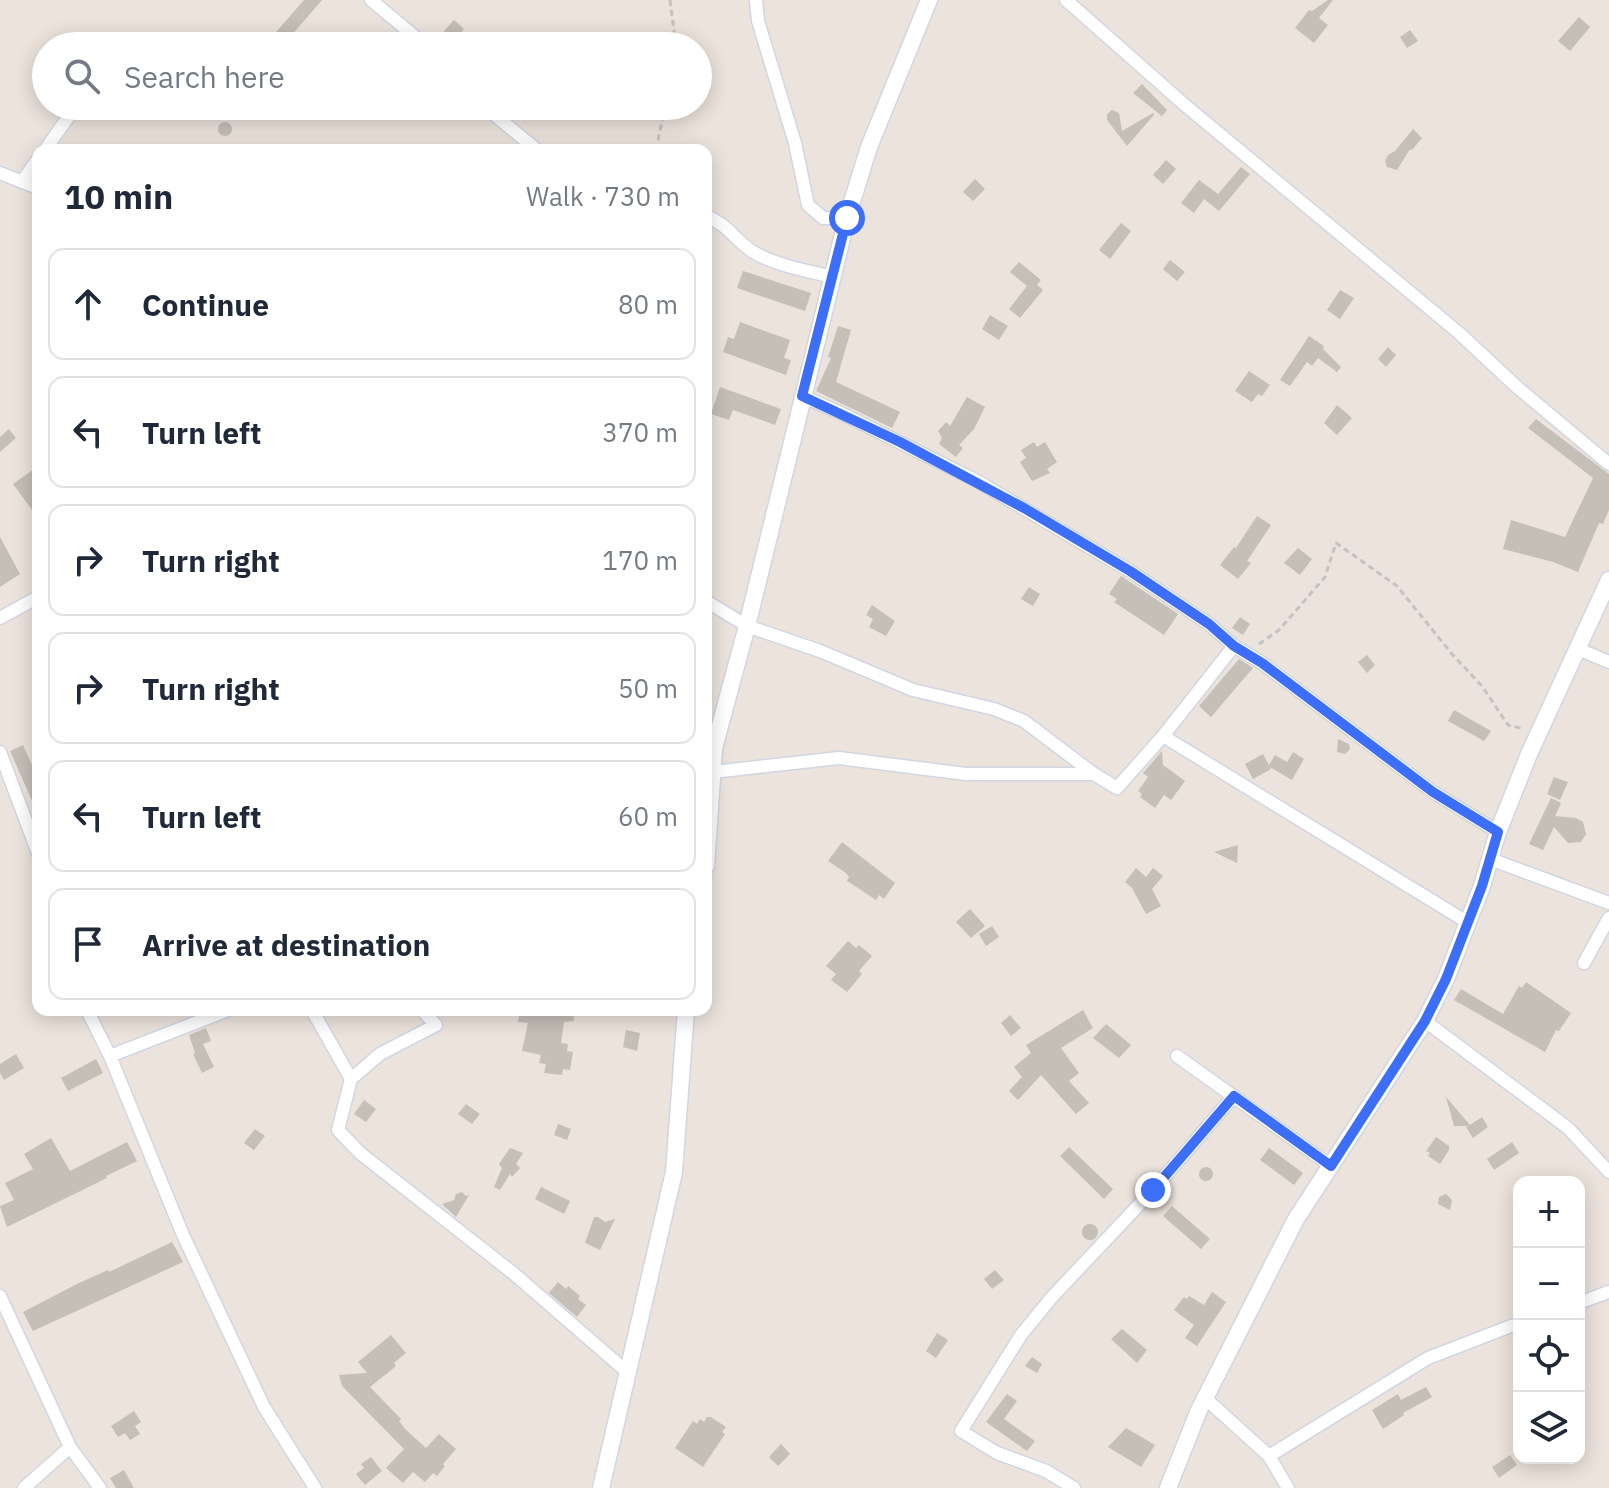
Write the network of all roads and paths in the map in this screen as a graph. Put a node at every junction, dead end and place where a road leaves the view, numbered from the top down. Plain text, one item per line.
1 (371, 0) edge
2 (670, 0) edge
3 (756, 0) edge
4 (929, 0) edge
5 (1066, 0) edge
6 (409, 32) edge
7 (674, 32) edge
8 (66, 120) edge
9 (501, 120) edge
10 (662, 120) edge
11 (49, 144) edge
12 (530, 144) edge
13 (657, 144) edge
14 (32, 168) edge
15 (0, 173) edge
16 (22, 182) junction
17 (32, 186) edge
18 (847, 218) junction
19 (712, 219) edge
20 (833, 277) junction
21 (802, 396) junction
22 (1609, 464) edge
23 (1609, 580) edge
24 (32, 600) edge
25 (712, 605) edge
26 (0, 618) edge
27 (747, 626) junction
28 (1234, 646) junction
29 (1578, 649) junction
30 (1246, 653) junction
31 (1609, 662) edge
32 (1539, 732) junction
33 (1163, 736) junction
34 (0, 752) edge
35 (713, 772) junction
36 (1094, 774) junction
37 (712, 785) edge
38 (1498, 832) junction
39 (32, 837) edge
40 (1490, 859) junction
41 (1609, 903) edge
42 (1609, 918) edge
43 (1467, 922) junction
44 (1584, 963) dead end
45 (90, 1016) edge
46 (213, 1016) edge
47 (315, 1016) edge
48 (428, 1016) edge
49 (686, 1016) edge
50 (1425, 1021) junction
51 (110, 1056) junction
52 (1177, 1056) dead end
53 (351, 1079) junction
54 (1234, 1096) junction
55 (1331, 1166) junction
56 (1609, 1172) edge
57 (1608, 1292) edge
58 (0, 1296) edge
59 (1585, 1301) edge
60 (1513, 1325) edge
61 (626, 1371) junction
62 (1205, 1398) junction
63 (70, 1447) junction
64 (1269, 1456) junction
65 (24, 1488) edge
66 (100, 1488) edge
67 (315, 1488) edge
68 (601, 1488) edge
69 (1074, 1488) edge
70 (1168, 1488) edge
71 (1288, 1488) edge

1 - 6 street
2 - 7 path
3 - 18 street
4 - 18 street
5 - 22 street
8 - 11 street
9 - 12 street
10 - 13 path
14 - 16 street
15 - 16 street
16 - 17 street
18 - 20 street
19 - 20 street
20 - 21 street
21 - 27 street
21 - 28 street
23 - 29 street
24 - 26 street
25 - 27 street
27 - 35 street
27 - 36 street
28 - 30 street
28 - 33 street
29 - 31 street
29 - 32 street
30 - 32 path
30 - 38 street
32 - 38 street
33 - 36 street
33 - 43 street
34 - 39 street
35 - 36 street
35 - 37 street
38 - 40 street
40 - 41 street
40 - 43 street
42 - 44 street
43 - 50 street
45 - 51 street
46 - 51 street
47 - 53 street
48 - 53 street
49 - 61 street
50 - 55 street
50 - 56 street
51 - 67 street
52 - 54 street
53 - 61 street
54 - 55 street
54 - 69 street
55 - 62 street
57 - 59 street
58 - 63 street
60 - 64 street
61 - 68 street
62 - 64 street
62 - 70 street
63 - 65 street
63 - 66 street
64 - 71 street

